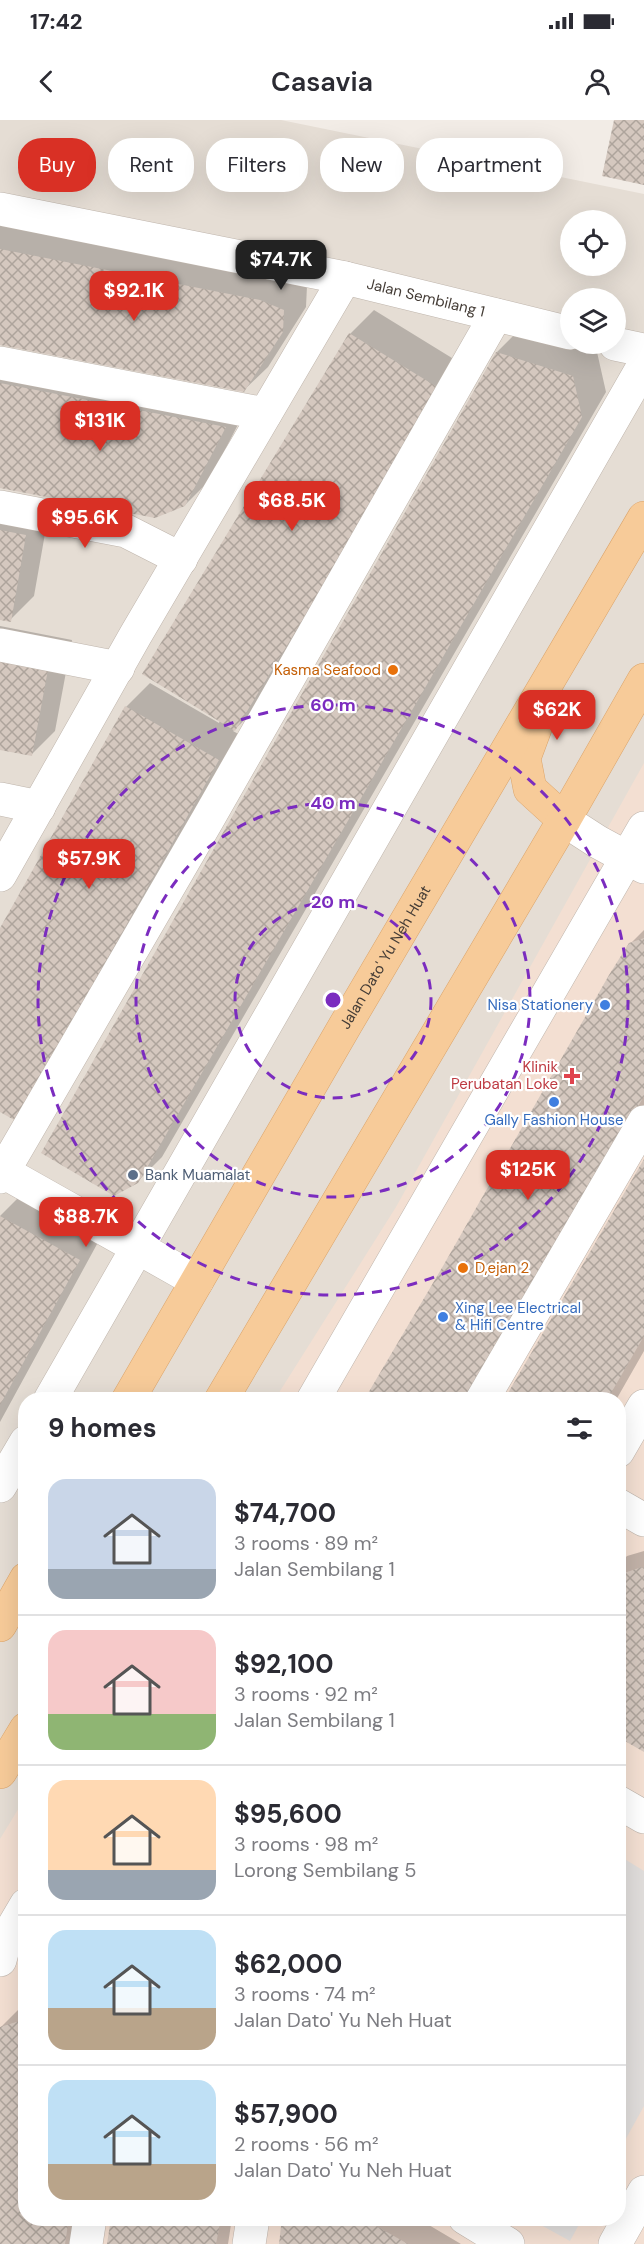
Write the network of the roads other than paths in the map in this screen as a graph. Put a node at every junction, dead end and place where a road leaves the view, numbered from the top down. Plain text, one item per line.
1 (0, 209) edge
2 (345, 278) junction
3 (496, 315) junction
4 (560, 331) edge
5 (626, 347) edge
6 (644, 351) edge
7 (0, 363) edge
8 (644, 365) edge
9 (265, 414) junction
10 (0, 507) edge
11 (644, 518) edge
12 (181, 559) junction
13 (0, 645) edge
14 (558, 663) junction
15 (118, 668) junction
16 (644, 680) edge
17 (0, 799) edge
18 (39, 807) junction
19 (564, 820) junction
20 (644, 828) edge
21 (636, 862) edge
22 (0, 875) edge
23 (644, 1122) edge
24 (1, 1173) edge
25 (137, 1248) junction
26 (197, 1281) junction
27 (55, 1392) edge
28 (133, 1392) edge
29 (226, 1392) edge
30 (318, 1392) edge
31 (487, 1392) edge
32 (644, 1406) edge
33 (626, 1437) edge
34 (18, 1456) edge
35 (0, 1486) edge
36 (626, 1510) edge
37 (644, 1520) edge
38 (18, 1593) edge
39 (18, 1619) edge
40 (0, 1625) edge
41 (0, 1643) edge
42 (18, 1742) edge
43 (0, 1772) edge
44 (626, 1807) edge
45 (644, 1817) edge
46 (18, 1928) edge
47 (10, 1952) edge
48 (644, 2192) edge
49 (626, 2224) edge
50 (89, 2226) edge
51 (252, 2226) edge
52 (478, 2226) edge
53 (625, 2226) edge
54 (86, 2244) edge
55 (249, 2244) edge
56 (508, 2244) edge
57 (615, 2244) edge

1 - 2 street, Jalan Sembilang 1
2 - 3 street, Jalan Sembilang 1
2 - 9 street
3 - 4 street, Jalan Sembilang 1
3 - 24 street
5 - 6 street
7 - 9 street
8 - 25 street
9 - 12 street
10 - 12 street
11 - 14 main road, Jalan Dato' Yu Neh Huat
12 - 15 street
13 - 15 street
14 - 19 main road
14 - 26 main road, Jalan Dato' Yu Neh Huat
15 - 18 street
16 - 19 main road
17 - 18 street
18 - 22 street
19 - 21 street
19 - 29 main road
20 - 21 street
21 - 30 street
23 - 31 street
24 - 25 street
25 - 26 street
25 - 27 street
26 - 28 main road, Jalan Dato' Yu Neh Huat
32 - 33 street
34 - 35 street
36 - 37 street
38 - 40 main road
39 - 41 main road
42 - 43 main road
44 - 45 street
46 - 47 street
48 - 49 street
50 - 54 street
51 - 55 street
52 - 56 street
53 - 57 street

